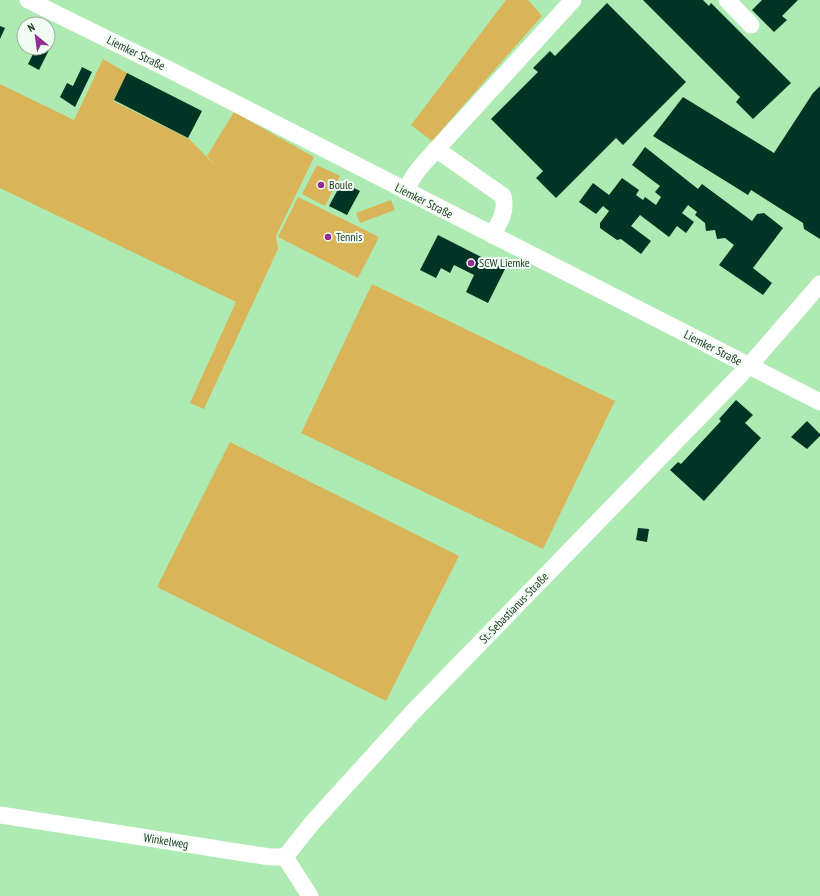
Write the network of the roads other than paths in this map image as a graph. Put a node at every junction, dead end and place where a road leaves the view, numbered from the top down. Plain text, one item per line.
1 (28, 0) edge
2 (573, 0) edge
3 (726, 0) edge
4 (751, 25) dead end
5 (436, 149) junction
6 (405, 191) junction
7 (492, 235) junction
8 (820, 284) edge
9 (749, 366) junction
10 (820, 402) edge
11 (0, 815) edge
12 (285, 857) junction
13 (310, 896) edge

1 - 6 street, Liemker Straße
2 - 5 street
3 - 4 street
5 - 6 street
5 - 7 street
6 - 7 street, Liemker Straße
7 - 9 street, Liemker Straße
8 - 9 street, St.-Sebastianus-Straße
9 - 10 street, Liemker Straße
9 - 12 street, St.-Sebastianus-Straße
11 - 12 street, Winkelweg
12 - 13 street

